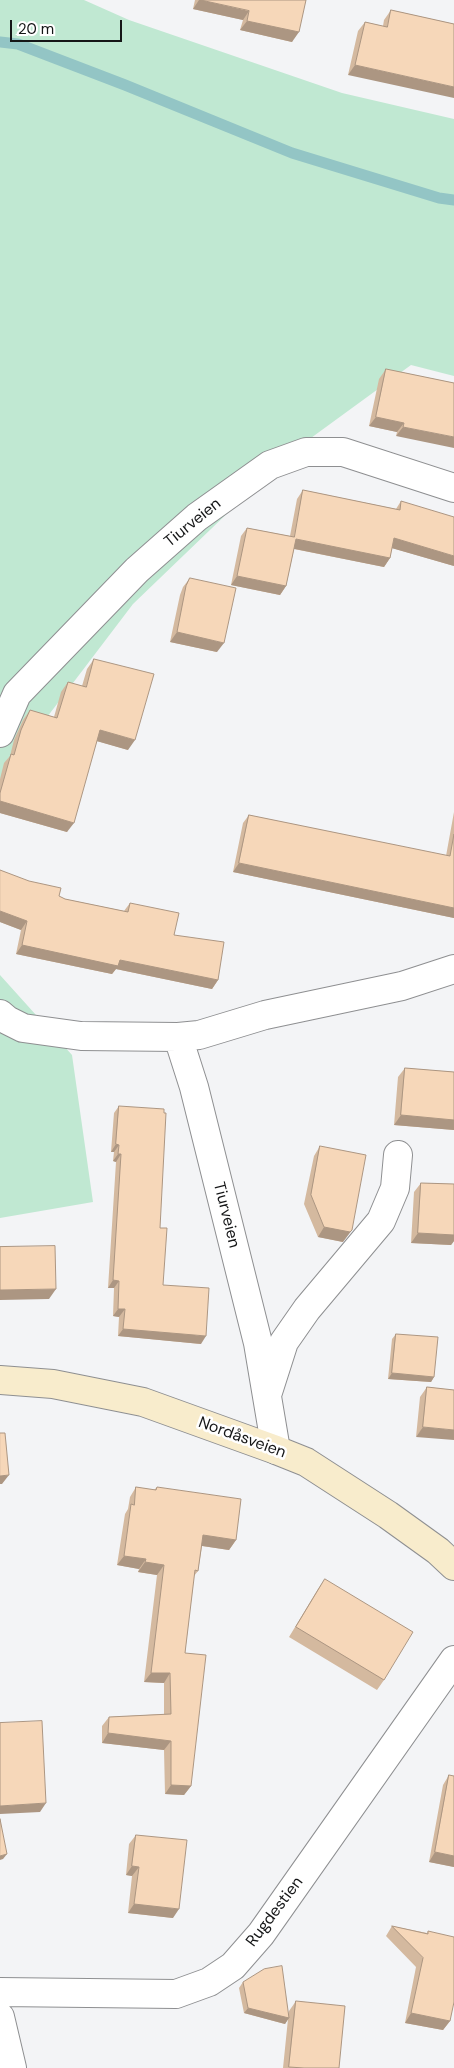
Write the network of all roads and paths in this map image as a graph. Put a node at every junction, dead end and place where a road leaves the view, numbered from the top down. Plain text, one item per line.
1 (454, 488) edge
2 (0, 733) edge
3 (454, 969) edge
4 (0, 1014) edge
5 (178, 1037) junction
6 (398, 1155) dead end
7 (0, 1380) edge
8 (267, 1396) junction
9 (276, 1450) junction
10 (454, 1566) edge
11 (454, 1660) edge
12 (0, 1992) edge
13 (0, 2016) edge
14 (12, 2068) edge

1 - 2 street, Tiurveien
3 - 5 street
4 - 5 street
5 - 8 street, Tiurveien
6 - 8 street, Tiurveien
7 - 9 main road, Nordåsveien
8 - 9 street, Tiurveien
9 - 10 main road, Nordåsveien
11 - 12 street, Rugdestien
13 - 14 street

